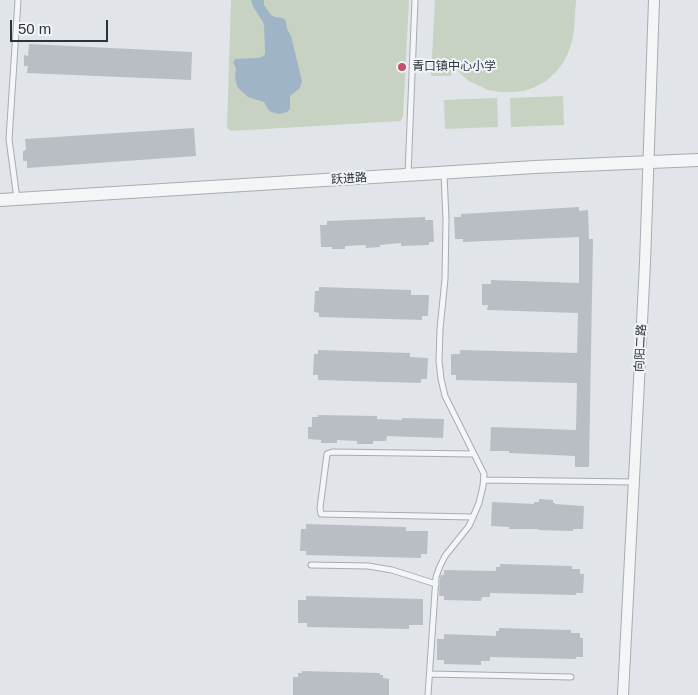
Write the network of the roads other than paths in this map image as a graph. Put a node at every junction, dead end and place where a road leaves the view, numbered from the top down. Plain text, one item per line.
1 (18, 0) edge
2 (415, 0) edge
3 (654, 0) edge
4 (698, 160) edge
5 (648, 162) junction
6 (444, 173) junction
7 (408, 175) junction
8 (0, 200) edge
9 (17, 200) junction
10 (474, 454) junction
11 (484, 480) junction
12 (634, 482) junction
13 (473, 517) junction
14 (311, 566) dead end
15 (436, 584) junction
16 (430, 674) junction
17 (571, 677) dead end
18 (428, 695) edge
19 (623, 695) edge

1 - 9 lane
2 - 7 lane
3 - 5 street, 向阳二路
4 - 5 street, 跃进路
5 - 6 street, 跃进路
5 - 12 street, 向阳二路
6 - 7 street, 跃进路
6 - 10 lane
7 - 9 street, 跃进路
8 - 9 street, 跃进路
10 - 11 lane
10 - 13 lane
11 - 12 lane
11 - 13 lane
12 - 19 street, 向阳二路
13 - 15 lane
14 - 15 lane
15 - 16 lane
16 - 17 lane
16 - 18 lane

